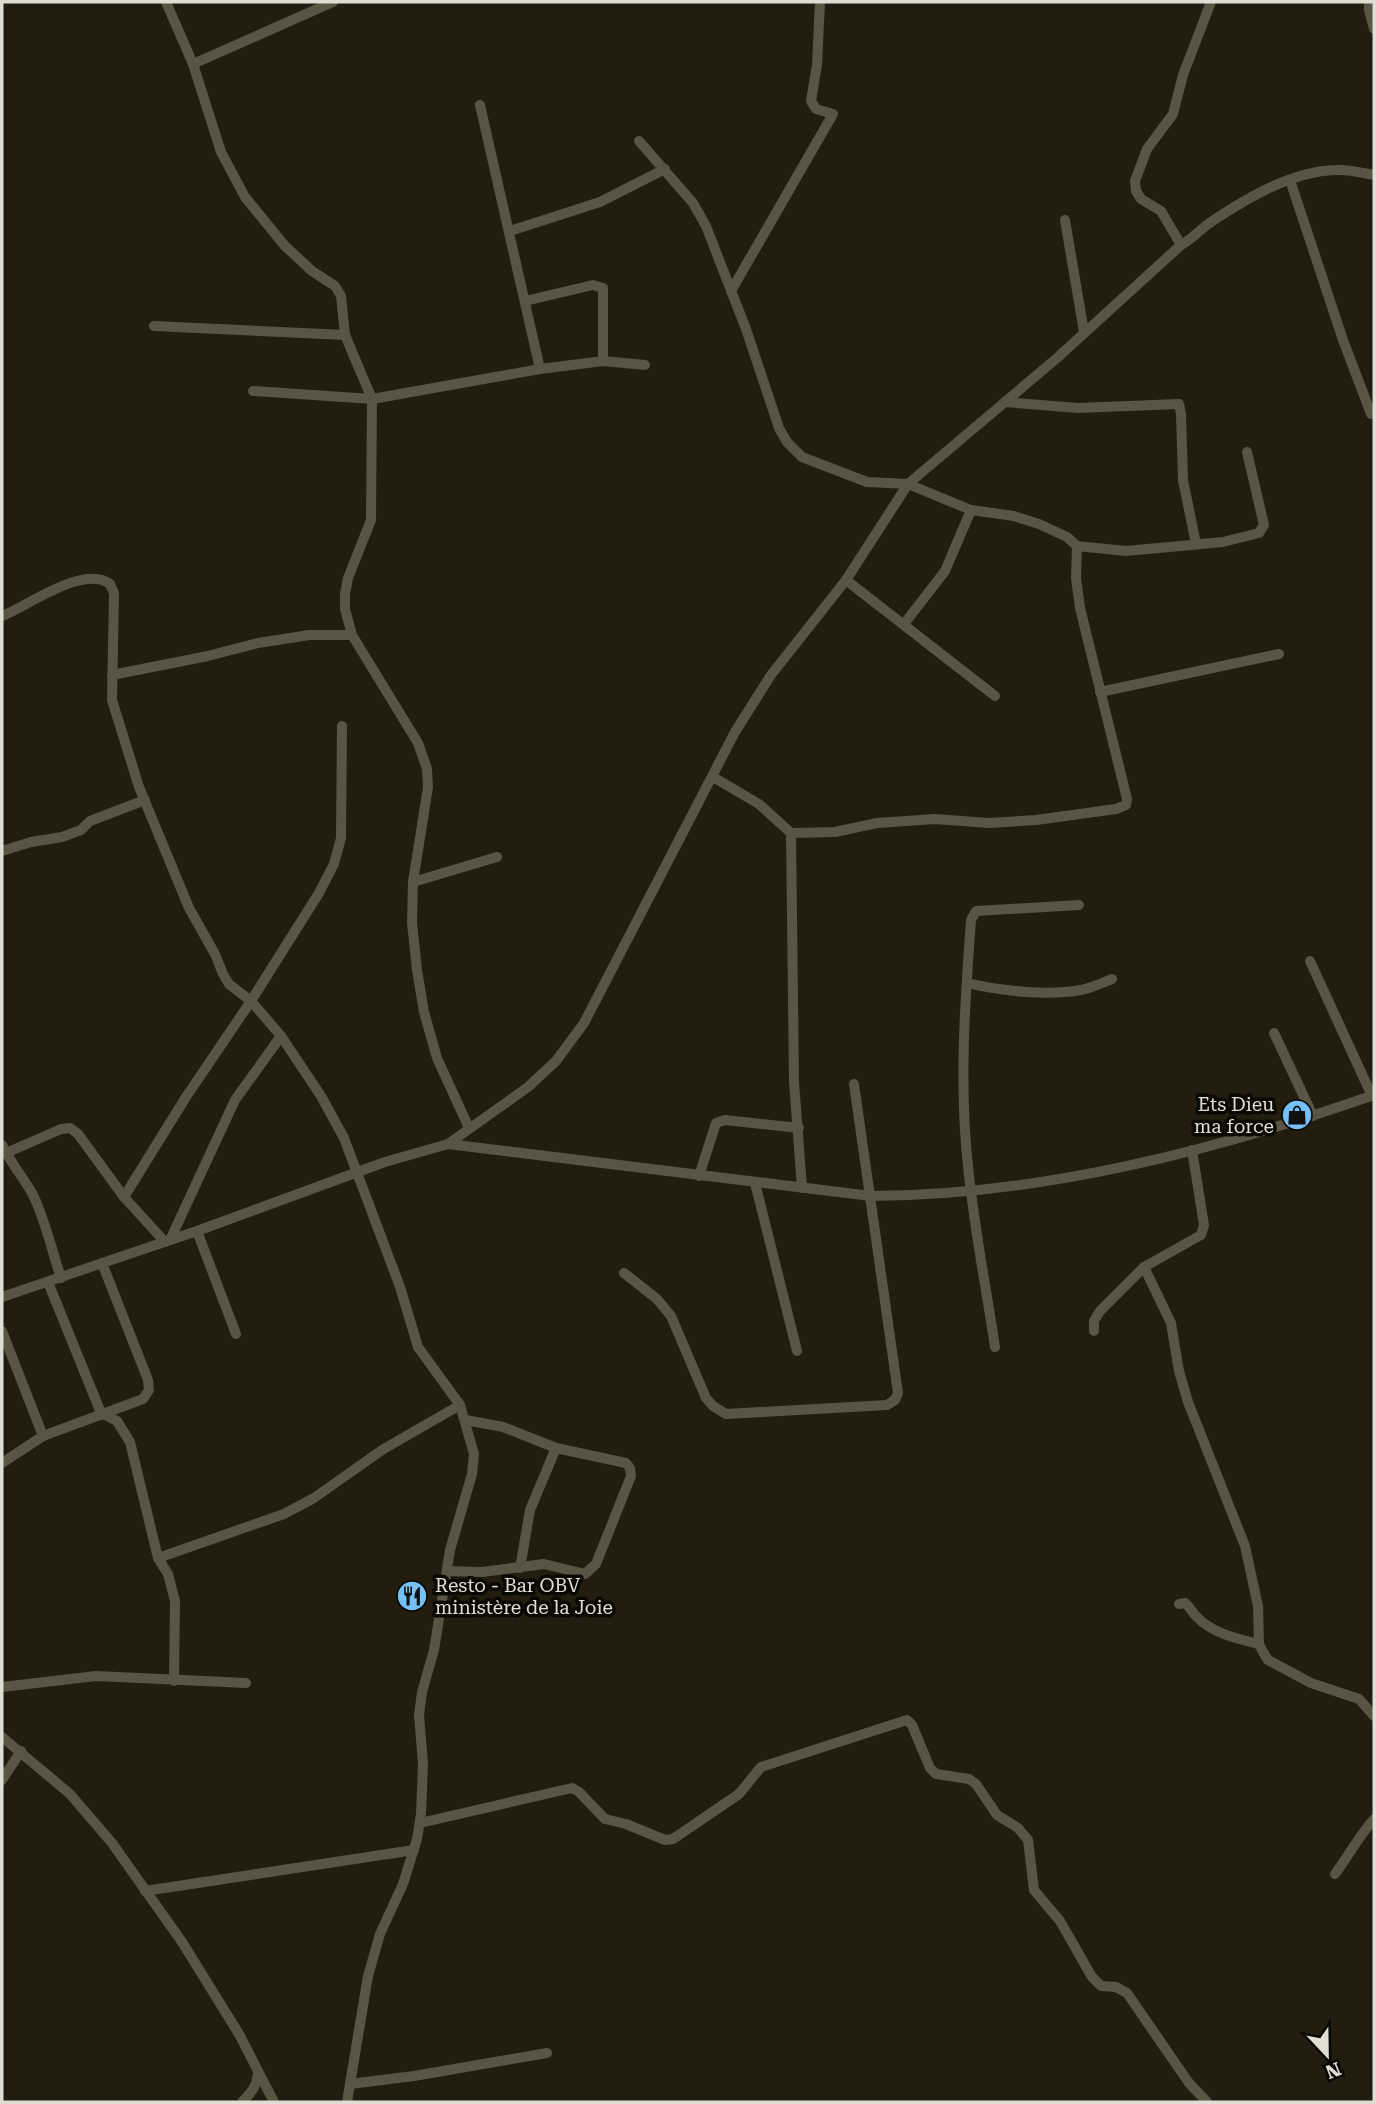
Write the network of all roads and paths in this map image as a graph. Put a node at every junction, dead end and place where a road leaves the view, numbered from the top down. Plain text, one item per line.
1 (166, 2) edge
2 (333, 2) edge
3 (820, 2) edge
4 (1211, 2) edge
5 (1369, 2) edge
6 (1374, 29) edge
7 (193, 64) junction
8 (480, 105) dead end
9 (639, 141) dead end
10 (665, 169) junction
11 (1374, 175) edge
12 (1290, 180) junction
13 (1065, 220) dead end
14 (510, 231) junction
15 (1181, 245) junction
16 (732, 291) junction
17 (525, 301) junction
18 (154, 326) dead end
19 (1084, 332) junction
20 (345, 335) junction
21 (604, 361) junction
22 (645, 365) dead end
23 (540, 369) junction
24 (253, 391) dead end
25 (372, 399) junction
26 (1005, 402) junction
27 (1371, 414) dead end
28 (1247, 452) dead end
29 (908, 484) junction
30 (971, 510) junction
31 (1196, 544) junction
32 (1077, 546) junction
33 (846, 580) junction
34 (2, 616) edge
35 (904, 624) junction
36 (352, 635) junction
37 (1279, 654) dead end
38 (112, 676) junction
39 (1100, 692) junction
40 (995, 696) dead end
41 (342, 726) dead end
42 (713, 777) junction
43 (145, 800) junction
44 (791, 833) junction
45 (2, 852) edge
46 (497, 857) dead end
47 (413, 882) junction
48 (1079, 905) dead end
49 (1310, 961) dead end
50 (1112, 979) dead end
51 (967, 983) junction
52 (251, 1001) junction
53 (1275, 1033) dead end
54 (281, 1036) junction
55 (854, 1084) dead end
56 (1373, 1096) edge
57 (1313, 1116) junction
58 (469, 1128) junction
59 (799, 1128) junction
60 (448, 1144) junction
61 (1192, 1150) junction
62 (5, 1156) edge
63 (358, 1173) junction
64 (699, 1176) junction
65 (755, 1183) junction
66 (802, 1188) junction
67 (971, 1191) junction
68 (871, 1196) junction
69 (124, 1197) junction
70 (197, 1231) junction
71 (168, 1241) junction
72 (103, 1263) junction
73 (1144, 1268) junction
74 (624, 1273) dead end
75 (61, 1278) junction
76 (48, 1282) junction
77 (2, 1297) edge
78 (2, 1331) edge
79 (1094, 1331) dead end
80 (236, 1334) dead end
81 (995, 1347) dead end
82 (797, 1351) dead end
83 (460, 1405) junction
84 (101, 1413) junction
85 (466, 1420) junction
86 (43, 1436) junction
87 (556, 1448) junction
88 (2, 1463) edge
89 (158, 1558) junction
90 (520, 1568) junction
91 (447, 1571) junction
92 (1179, 1604) dead end
93 (1259, 1644) junction
94 (174, 1681) junction
95 (246, 1683) dead end
96 (2, 1687) edge
97 (1374, 1716) edge
98 (2, 1737) edge
99 (21, 1751) junction
100 (2, 1780) edge
101 (1374, 1819) edge
102 (419, 1823) junction
103 (414, 1850) junction
104 (1335, 1874) dead end
105 (145, 1891) junction
106 (547, 2053) dead end
107 (258, 2071) junction
108 (350, 2084) junction
109 (243, 2102) edge
110 (274, 2102) edge
111 (346, 2102) edge
112 (1207, 2102) edge

1 - 7 street
2 - 7 street
3 - 16 street
4 - 15 street
5 - 6 street
7 - 20 street
8 - 14 street
9 - 10 street
10 - 14 street
10 - 16 street
11 - 12 street
12 - 15 street
12 - 27 street
13 - 19 street
14 - 17 street
15 - 19 street
16 - 29 street
17 - 21 street
17 - 23 street
18 - 20 street
19 - 26 street
20 - 25 street
21 - 22 street
21 - 23 street
23 - 25 street
24 - 25 street
25 - 36 street
26 - 29 street
26 - 31 street
28 - 31 street
29 - 30 street
29 - 33 street
30 - 32 street
30 - 35 street
31 - 32 street
32 - 39 street
33 - 35 street
33 - 42 street
34 - 38 street
35 - 40 street
36 - 38 street
36 - 47 street
37 - 39 street
38 - 43 street
39 - 44 street
41 - 52 street
42 - 44 street
42 - 58 street
43 - 45 street
43 - 52 street
44 - 59 street
46 - 47 street
47 - 58 street
48 - 51 street
49 - 56 street
50 - 51 street
51 - 67 street
52 - 54 street
52 - 69 street
53 - 57 street
54 - 63 street
54 - 71 street
55 - 68 street
56 - 57 street
57 - 61 street
58 - 60 street
59 - 64 street
59 - 66 street
60 - 63 street
60 - 64 street
61 - 67 street
61 - 73 street
62 - 69 street
62 - 75 street
63 - 70 street
63 - 83 street
64 - 65 street
65 - 66 street
65 - 82 street
66 - 68 street
67 - 68 street
67 - 81 street
68 - 74 street
69 - 71 street
70 - 71 street
70 - 80 street
71 - 72 street
72 - 75 street
72 - 84 street
73 - 79 street
73 - 93 street
75 - 76 street
76 - 77 street
76 - 84 street
78 - 86 street
83 - 85 street
83 - 89 street
84 - 86 street
84 - 89 street
85 - 87 street
85 - 91 street
86 - 88 street
87 - 90 street
87 - 90 street
89 - 94 street
90 - 91 street
91 - 102 street
92 - 93 street
93 - 97 street
94 - 95 street
94 - 96 street
98 - 99 street
99 - 100 street
99 - 105 street
101 - 104 street
102 - 103 street
102 - 112 street
103 - 105 street
103 - 108 street
105 - 107 street
106 - 108 street
107 - 109 street
107 - 110 street
108 - 111 street

